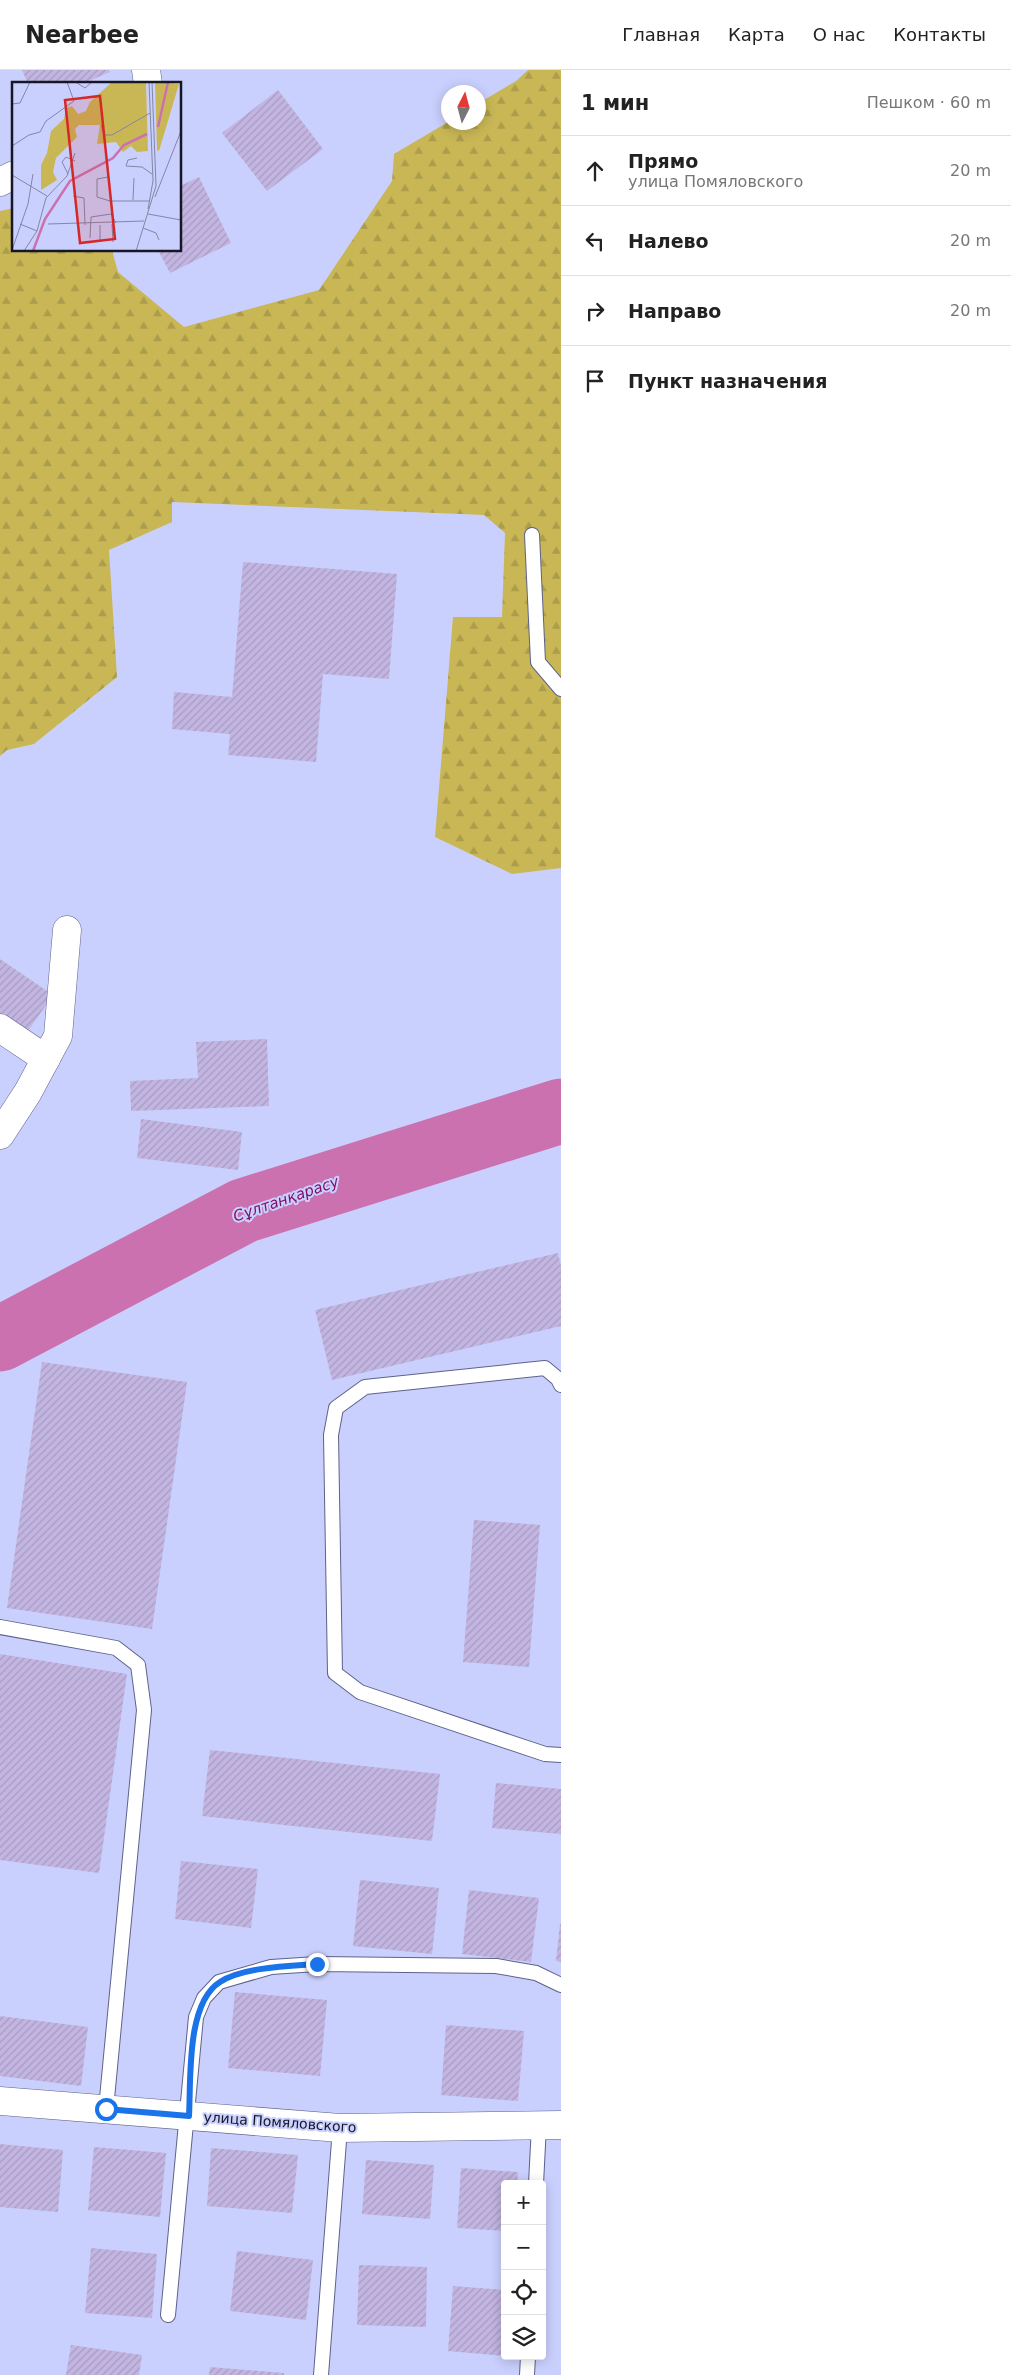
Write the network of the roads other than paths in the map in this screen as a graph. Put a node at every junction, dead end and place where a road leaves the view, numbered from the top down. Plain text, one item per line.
1 (12, 176) edge
2 (0, 182) edge
3 (532, 535) dead end
4 (561, 689) edge
5 (66, 930) dead end
6 (0, 1028) edge
7 (46, 1059) junction
8 (0, 1135) edge
9 (561, 1385) edge
10 (0, 1627) edge
11 (561, 1755) edge
12 (561, 1985) edge
13 (0, 2101) edge
14 (106, 2109) junction
15 (189, 2116) junction
16 (550, 2125) edge
17 (340, 2128) junction
18 (537, 2180) edge
19 (168, 2315) dead end
20 (528, 2360) edge
21 (320, 2375) edge
22 (527, 2375) edge

1 - 2 street
3 - 4 lane
5 - 7 street
6 - 7 street
7 - 8 street
9 - 11 lane
10 - 14 lane
12 - 15 lane
13 - 14 street, улица Помяловского
14 - 15 street, улица Помяловского
15 - 17 street, улица Помяловского
15 - 19 lane
16 - 17 street, улица Помяловского
16 - 18 lane
17 - 21 lane
20 - 22 lane

